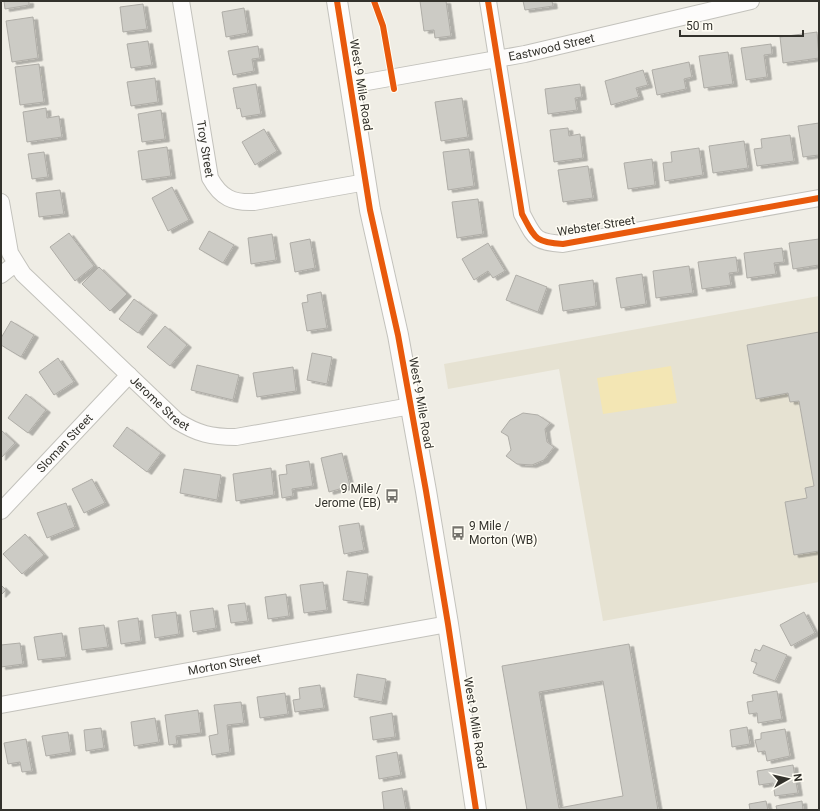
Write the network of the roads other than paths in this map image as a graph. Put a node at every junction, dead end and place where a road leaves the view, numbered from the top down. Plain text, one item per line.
1 (181, 1) edge
2 (337, 1) edge
3 (488, 1) edge
4 (751, 1) edge
5 (498, 59) junction
6 (350, 85) junction
7 (366, 182) junction
8 (819, 198) edge
9 (2, 212) edge
10 (15, 264) junction
11 (1, 275) edge
12 (129, 375) junction
13 (411, 406) junction
14 (1, 511) edge
15 (448, 624) junction
16 (1, 705) edge
17 (476, 810) edge

1 - 7 street, Troy Street
2 - 6 main road, West 9 Mile Road
3 - 5 street
4 - 5 street, Eastwood Street
5 - 6 street, Eastwood Street
5 - 8 street, Webster Street
6 - 7 main road, West 9 Mile Road
7 - 13 main road, West 9 Mile Road
9 - 10 street, Jerome Street
10 - 11 street
10 - 12 street, Jerome Street
12 - 13 street, Jerome Street
12 - 14 street, Sloman Street
13 - 15 main road, West 9 Mile Road
15 - 16 street, Morton Street
15 - 17 main road, West 9 Mile Road

